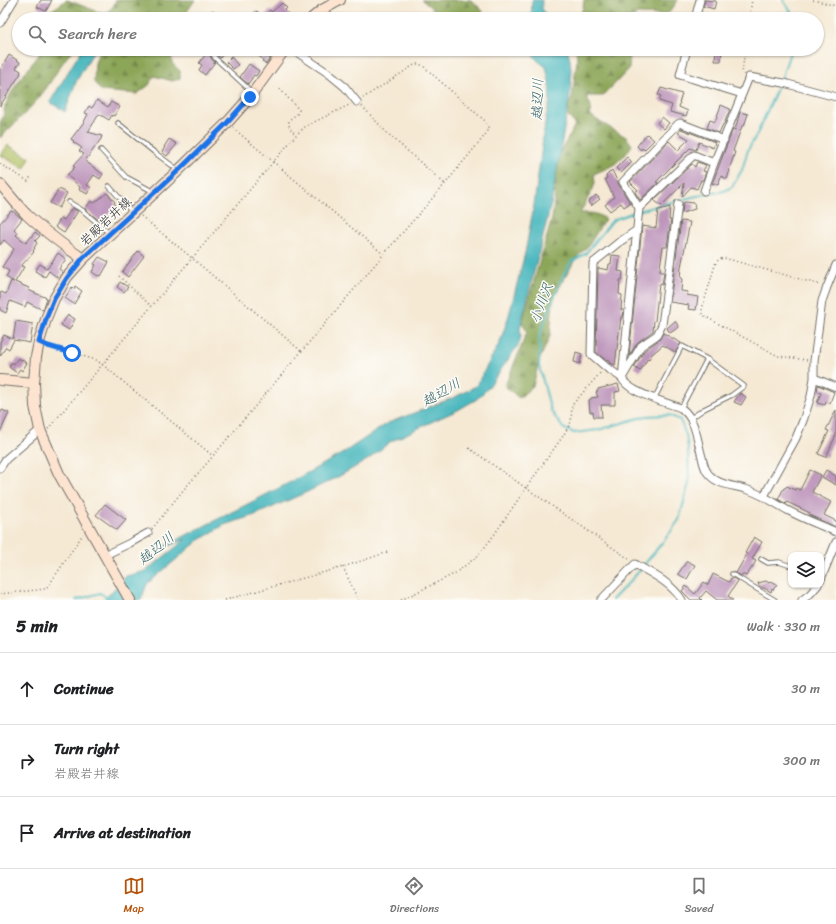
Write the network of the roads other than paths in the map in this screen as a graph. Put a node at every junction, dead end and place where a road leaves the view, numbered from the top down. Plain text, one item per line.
1 (14, 0) edge
2 (340, 0) edge
3 (700, 0) edge
4 (320, 12) edge
5 (697, 12) edge
6 (0, 23) edge
7 (214, 56) edge
8 (280, 56) edge
9 (302, 56) edge
10 (685, 56) edge
11 (253, 92) junction
12 (742, 94) junction
13 (836, 98) edge
14 (358, 102) road end
15 (118, 123) dead end
16 (724, 140) junction
17 (101, 150) dead end
18 (714, 163) junction
19 (179, 170) junction
20 (0, 184) edge
21 (109, 186) dead end
22 (705, 188) dead end
23 (155, 193) junction
24 (69, 202) dead end
25 (678, 204) dead end
26 (639, 208) junction
27 (133, 212) junction
28 (637, 230) junction
29 (109, 234) junction
30 (83, 258) junction
31 (836, 264) edge
32 (707, 359) junction
33 (622, 378) junction
34 (814, 378) junction
35 (0, 380) edge
36 (34, 383) junction
37 (836, 387) edge
38 (654, 399) junction
39 (681, 408) junction
40 (691, 418) junction
41 (41, 432) junction
42 (0, 468) edge
43 (764, 496) junction
44 (836, 532) edge
45 (148, 533) road end
46 (836, 542) edge
47 (105, 555) junction
48 (761, 559) dead end
49 (788, 565) edge
50 (824, 572) edge
51 (732, 574) dead end
52 (815, 588) edge
53 (130, 600) edge
54 (601, 600) edge
55 (682, 600) edge
56 (775, 600) edge
57 (802, 600) edge

1 - 6 street
2 - 4 main road
3 - 5 street
7 - 11 lane
8 - 11 main road, 岩殿岩井線
9 - 14 street
10 - 12 street
11 - 19 main road, 岩殿岩井線
12 - 13 street
12 - 16 street
15 - 19 lane
16 - 18 street
16 - 26 street
17 - 23 lane
18 - 22 street
18 - 26 street
19 - 23 main road, 岩殿岩井線
20 - 30 main road
21 - 27 lane
23 - 27 main road, 岩殿岩井線
24 - 29 lane
25 - 33 street
26 - 28 street
27 - 29 main road, 岩殿岩井線
28 - 33 street
28 - 33 street
29 - 30 main road, 岩殿岩井線
30 - 36 main road, 岩殿岩井線
31 - 34 street
32 - 38 lane
32 - 39 lane
32 - 40 lane
33 - 38 street
34 - 37 street
34 - 43 street
35 - 36 main road
36 - 41 main road, 岩殿岩井線
38 - 39 street
39 - 40 street
40 - 43 street
41 - 42 street
41 - 47 main road, 岩殿岩井線
43 - 44 street
45 - 47 street
46 - 50 street
47 - 53 main road, 岩殿岩井線
48 - 49 lane
51 - 56 lane
52 - 57 street
54 - 55 street

